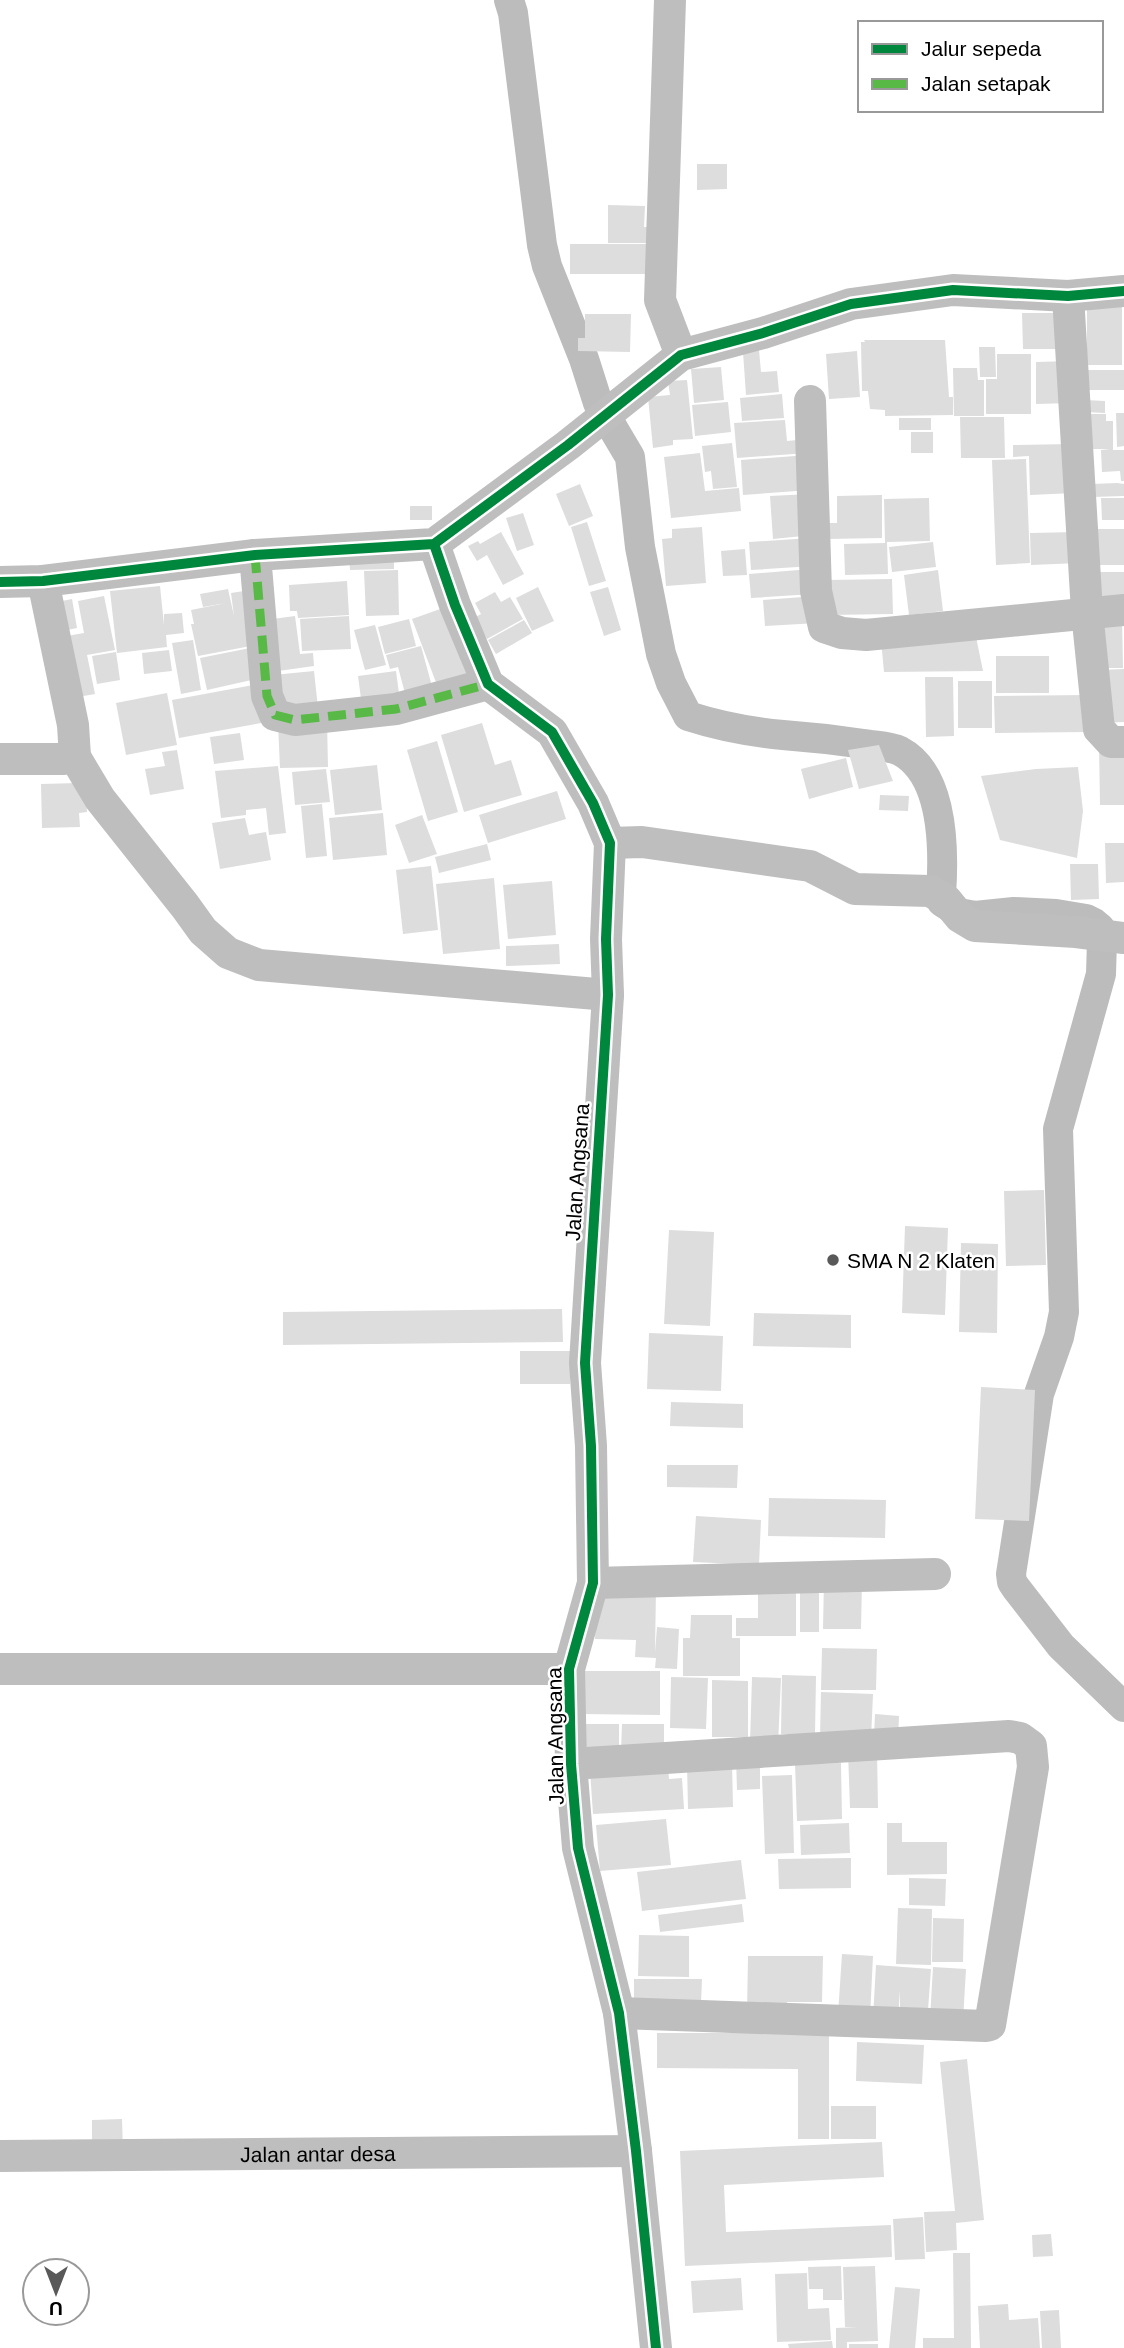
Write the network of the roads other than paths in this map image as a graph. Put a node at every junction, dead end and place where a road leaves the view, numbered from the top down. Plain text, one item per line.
1 (670, 0) edge
2 (1124, 291) edge
3 (1068, 296) junction
4 (681, 355) junction
5 (810, 401) dead end
6 (434, 544) junction
7 (255, 555) junction
8 (43, 581) junction
9 (0, 582) edge
10 (1124, 610) edge
11 (1087, 612) junction
12 (488, 684) junction
13 (1124, 742) edge
14 (75, 757) junction
15 (0, 759) edge
16 (610, 843) junction
17 (1124, 938) edge
18 (608, 995) junction
19 (935, 1574) dead end
20 (593, 1583) junction
21 (0, 1669) edge
22 (569, 1669) junction
23 (571, 1764) junction
24 (619, 2012) junction
25 (636, 2151) junction
26 (0, 2156) edge
27 (656, 2348) edge

1 - 4 street
2 - 3 street
3 - 4 street
3 - 11 street
4 - 6 street
5 - 11 street
6 - 7 street
6 - 12 street
7 - 8 street
7 - 12 street
8 - 9 street
8 - 14 street
10 - 11 street
11 - 13 street
12 - 16 street
14 - 15 street
14 - 18 street
16 - 17 street
16 - 18 street, Jalan Angsana
18 - 20 street, Jalan Angsana
19 - 20 street
20 - 22 street, Jalan Angsana
21 - 22 street
22 - 23 street, Jalan Angsana
23 - 24 street, Jalan Angsana
23 - 24 street
24 - 25 street, Jalan Angsana
25 - 26 street, Jalan antar desa
25 - 27 street, Jalan Angsana

